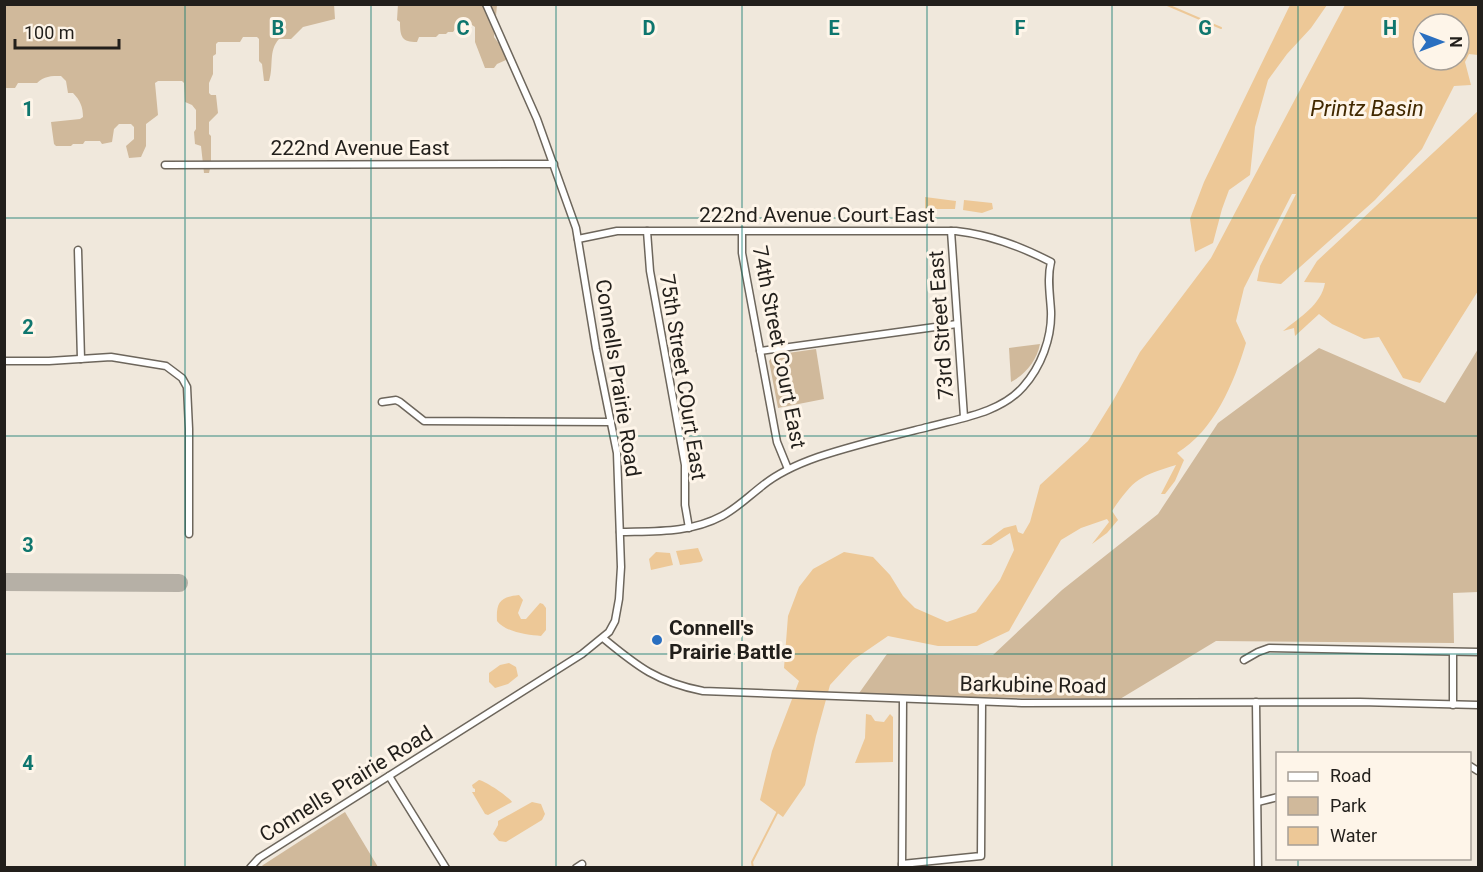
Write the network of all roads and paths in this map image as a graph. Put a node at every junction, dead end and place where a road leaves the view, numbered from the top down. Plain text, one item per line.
1 (486, 4) edge
2 (554, 164) junction
3 (165, 165) dead end
4 (647, 231) junction
5 (742, 231) junction
6 (951, 231) junction
7 (578, 239) junction
8 (78, 250) dead end
9 (957, 324) junction
10 (760, 351) junction
11 (81, 359) junction
12 (4, 361) edge
13 (382, 402) dead end
14 (964, 417) junction
15 (611, 422) junction
16 (788, 469) junction
17 (688, 528) junction
18 (620, 532) junction
19 (189, 534) dead end
20 (603, 638) junction
21 (1453, 651) junction
22 (1479, 652) edge
23 (1244, 660) dead end
24 (903, 699) junction
25 (982, 702) junction
26 (1256, 702) junction
27 (1453, 705) junction
28 (1479, 705) edge
29 (389, 776) junction
30 (1276, 798) edge
31 (1258, 802) junction
32 (902, 866) edge
33 (250, 867) edge
34 (446, 867) edge
35 (1258, 867) edge

1 - 2 street, Connells Prairie Road
2 - 3 street, 222nd Avenue East
2 - 7 street, Connells Prairie Road
4 - 5 street, 222nd Avenue Court East
4 - 7 street, 222nd Avenue Court East
4 - 17 street, 75th Street COurt East
5 - 6 street, 222nd Avenue Court East
5 - 10 street, 74th Street Court East
6 - 9 street, 73rd Street East
6 - 14 street, 222nd Avenue Court East
7 - 15 street, Connells Prairie Road
8 - 11 street
9 - 10 street
9 - 14 street, 73rd Street East
10 - 16 street, 74th Street Court East
11 - 12 street
11 - 19 street
13 - 15 street
14 - 16 street
15 - 18 street, Connells Prairie Road
16 - 17 street
17 - 18 street
18 - 20 street, Connells Prairie Road
20 - 24 street, Barkubine Road
20 - 29 street, Connells Prairie Road
21 - 22 street
21 - 23 street
21 - 27 street
24 - 25 street, Barkubine Road
24 - 32 street
25 - 26 street, Barkubine Road
25 - 32 street
26 - 27 street, Barkubine Road
26 - 31 street
27 - 28 street, Barkubine Road
29 - 33 street, Connells Prairie Road
29 - 34 street
30 - 31 street
31 - 35 street

